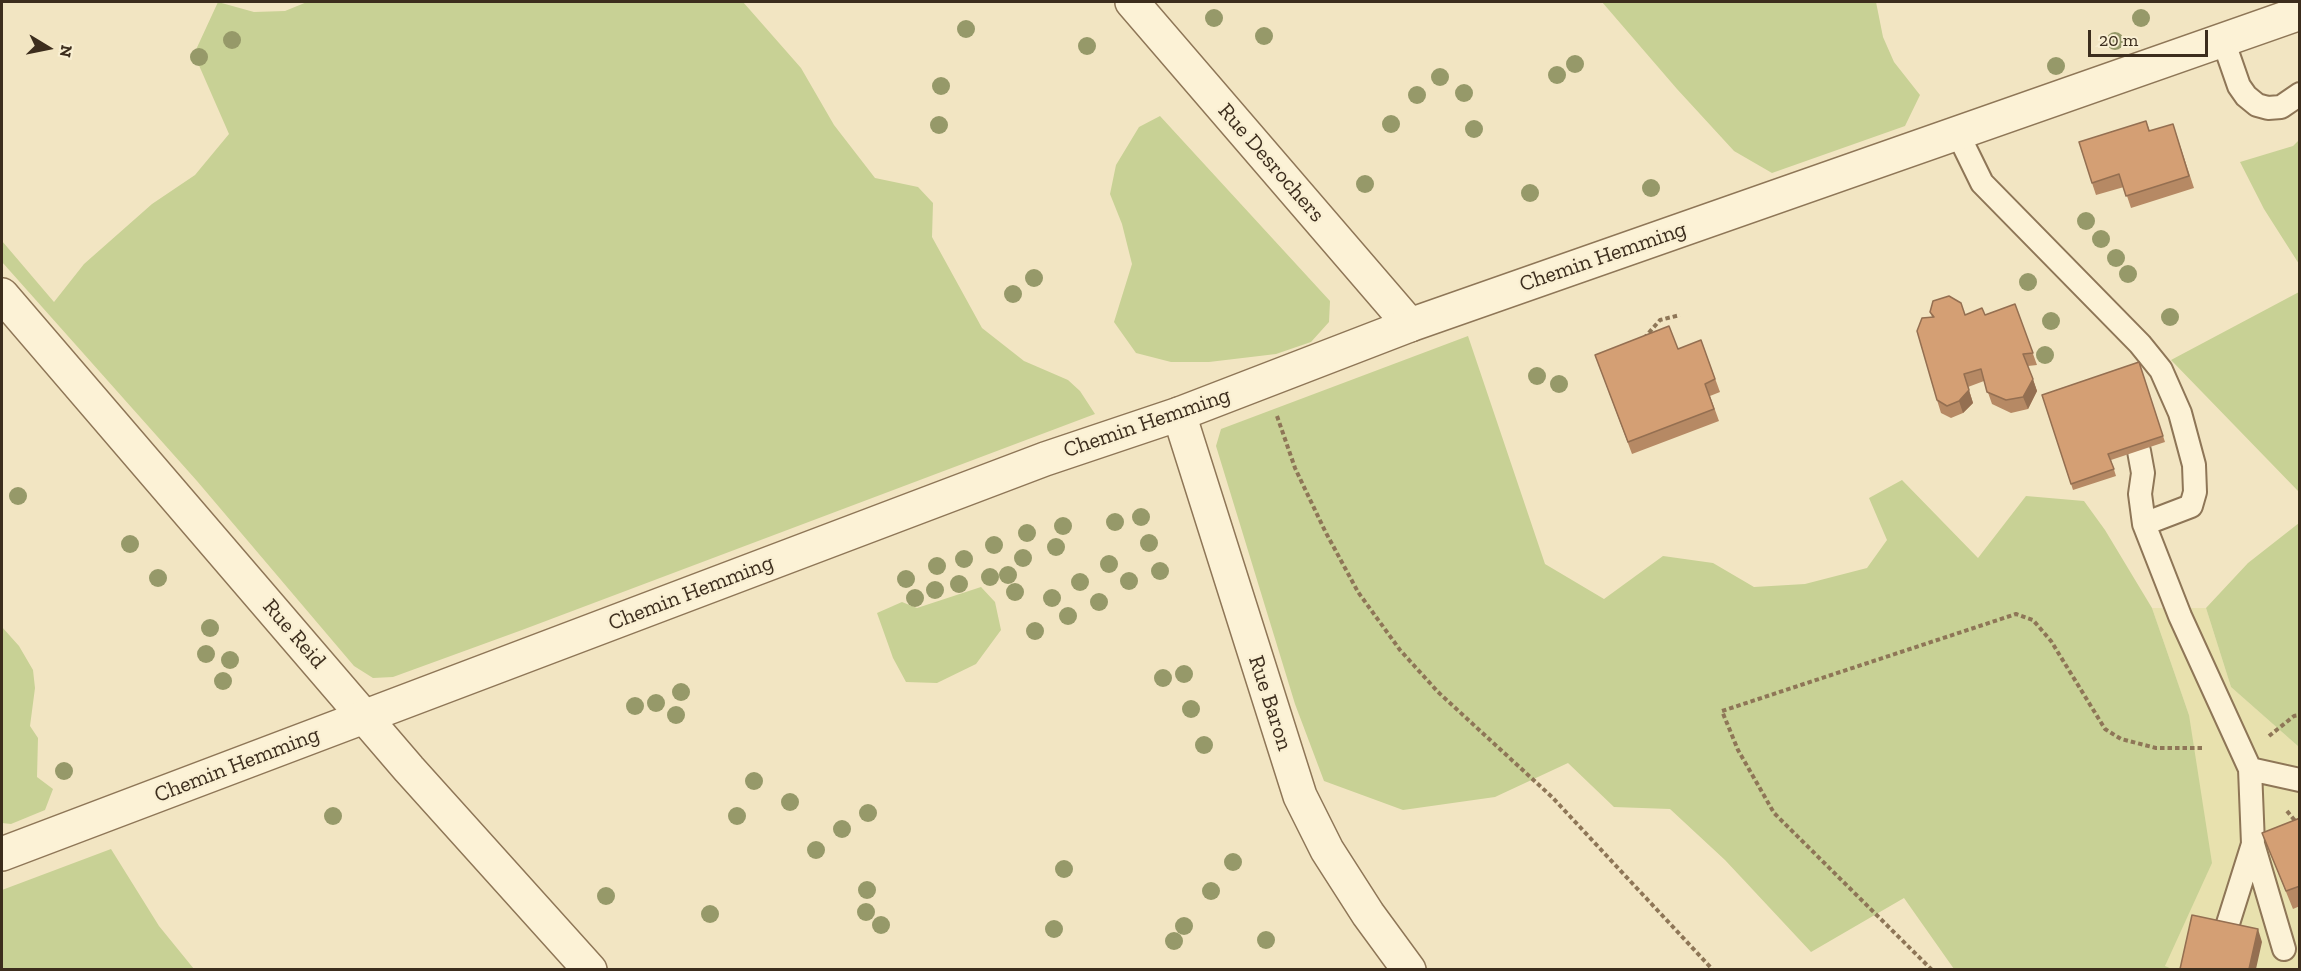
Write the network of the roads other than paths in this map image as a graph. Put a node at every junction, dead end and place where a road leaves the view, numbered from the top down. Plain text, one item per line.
1 (1132, 2) edge
2 (2300, 13) edge
3 (2223, 40) junction
4 (2300, 94) edge
5 (1957, 132) junction
6 (2, 295) edge
7 (1410, 325) junction
8 (1179, 414) junction
9 (2139, 451) edge
10 (2144, 524) junction
11 (365, 716) junction
12 (2250, 769) junction
13 (2300, 780) edge
14 (2253, 844) junction
15 (2, 854) edge
16 (2225, 933) edge
17 (2284, 949) dead end
18 (590, 969) edge
19 (1409, 969) edge

1 - 7 street, Rue Desrochers
2 - 3 street, Chemin Hemming
3 - 4 lane
3 - 5 street, Chemin Hemming
5 - 7 street, Chemin Hemming
5 - 10 lane
6 - 11 street, Rue Reid
7 - 8 street, Chemin Hemming
8 - 11 street, Chemin Hemming
8 - 19 street, Rue Baron
9 - 10 lane
10 - 12 lane
11 - 15 street, Chemin Hemming
11 - 18 street, Rue Reid
12 - 13 lane
12 - 14 lane
14 - 16 lane
14 - 17 lane

